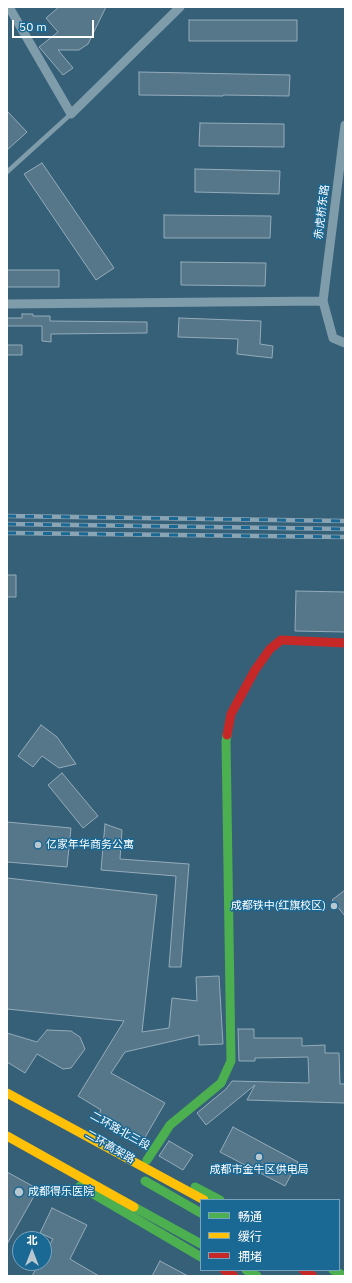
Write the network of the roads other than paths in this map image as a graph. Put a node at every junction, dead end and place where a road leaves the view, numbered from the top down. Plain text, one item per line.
1 (9, 7) edge
2 (180, 7) edge
3 (71, 114) junction
4 (345, 125) edge
5 (344, 149) edge
6 (7, 172) edge
7 (323, 302) junction
8 (7, 304) edge
9 (345, 343) edge
10 (345, 643) edge
11 (7, 1086) edge
12 (7, 1093) edge
13 (7, 1103) edge
14 (44, 1123) dead end
15 (7, 1136) edge
16 (7, 1146) edge
17 (147, 1160) junction
18 (134, 1175) dead end
19 (202, 1199) edge
20 (218, 1199) edge
21 (200, 1211) edge
22 (200, 1243) edge
23 (200, 1256) edge
24 (248, 1271) edge
25 (304, 1271) edge
26 (335, 1271) edge
27 (257, 1276) edge
28 (313, 1276) edge
29 (344, 1276) edge

1 - 3 street
2 - 3 street
3 - 6 lane
4 - 5 street, 赤虎桥东路
5 - 7 street, 赤虎桥东路
7 - 8 street
7 - 9 street
10 - 17 main road
11 - 17 main road, 二环路北三段
12 - 19 main road
13 - 14 main road
15 - 22 main road
16 - 23 main road
17 - 20 main road, 二环路北三段
18 - 21 main road, 二环高架路
24 - 27 main road
25 - 28 main road
26 - 29 main road

